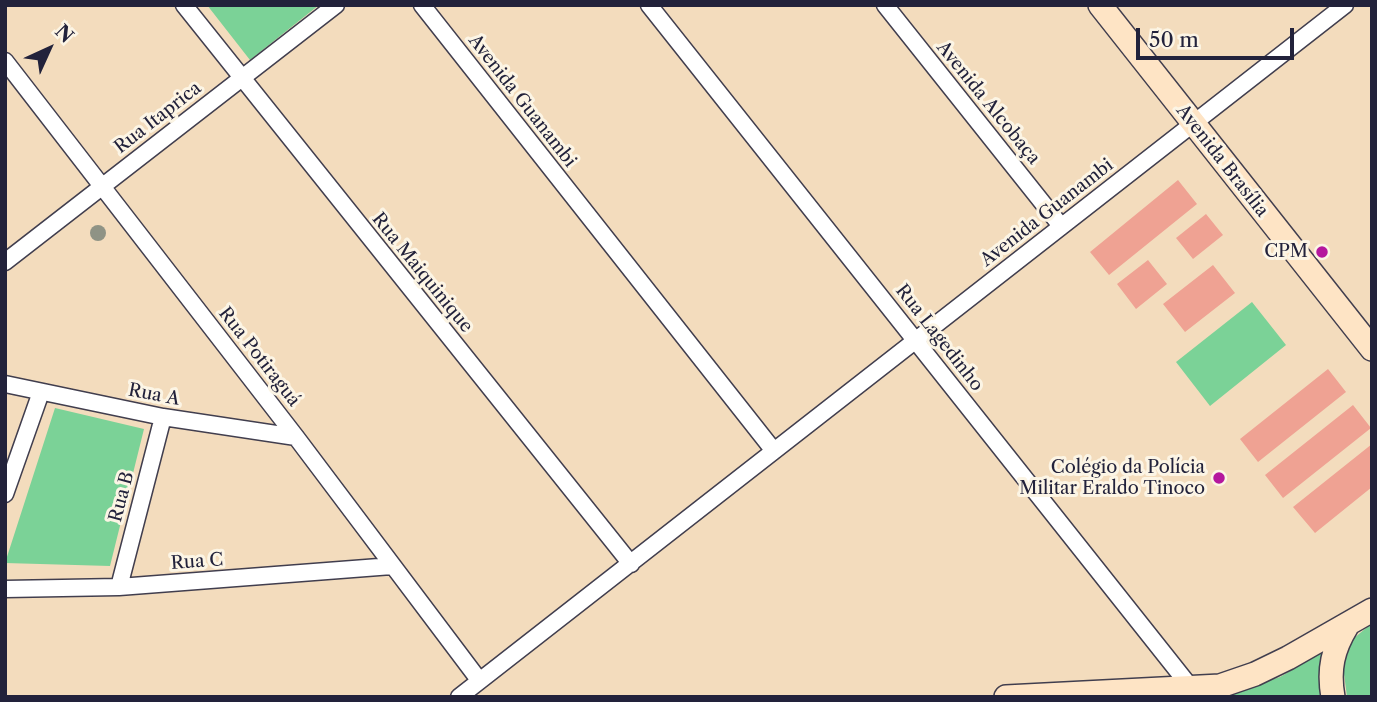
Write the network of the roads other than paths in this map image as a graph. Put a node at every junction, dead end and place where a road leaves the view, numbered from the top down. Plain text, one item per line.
1 (184, 5) edge
2 (336, 5) edge
3 (422, 5) edge
4 (649, 5) edge
5 (886, 5) edge
6 (1100, 5) edge
7 (1345, 5) edge
8 (5, 61) edge
9 (241, 79) junction
10 (1193, 124) junction
11 (102, 185) junction
12 (1061, 226) junction
13 (5, 262) edge
14 (917, 340) junction
15 (1372, 349) edge
16 (5, 384) edge
17 (41, 392) junction
18 (163, 417) junction
19 (296, 437) junction
20 (774, 451) junction
21 (5, 494) edge
22 (631, 564) junction
23 (392, 566) junction
24 (119, 587) junction
25 (5, 589) edge
26 (1372, 610) edge
27 (1347, 626) junction
28 (479, 680) junction
29 (1193, 693) edge
30 (459, 697) edge
31 (1006, 697) edge
32 (1333, 697) edge

1 - 9 street, Rua Maiquinique
2 - 9 street, Rua Itaprica
3 - 20 street, Avenida Guanambi
4 - 14 street, Rua Lagedinho
5 - 12 street, Avenida Alcobaça
6 - 10 street, Avenida Brasília
7 - 10 street, Avenida Guanambi
8 - 11 street, Rua Potiraguá
9 - 11 street, Rua Itaprica
9 - 22 street, Rua Maiquinique
10 - 12 street, Avenida Guanambi
10 - 15 street, Avenida Brasília
11 - 13 street, Rua Itaprica
11 - 19 street, Rua Potiraguá
12 - 14 street, Avenida Guanambi
14 - 20 street, Avenida Guanambi
14 - 29 street, Rua Lagedinho
16 - 17 street, Rua A
17 - 18 street, Rua A
17 - 21 street
18 - 19 street, Rua A
18 - 24 street, Rua B
19 - 23 street, Rua Potiraguá
20 - 22 street, Avenida Guanambi
22 - 28 street, Avenida Guanambi
23 - 24 street, Rua C
23 - 28 street, Rua Potiraguá
24 - 25 street, Rua C
26 - 27 street
27 - 29 street
27 - 32 street
28 - 30 street, Avenida Guanambi
29 - 31 street

